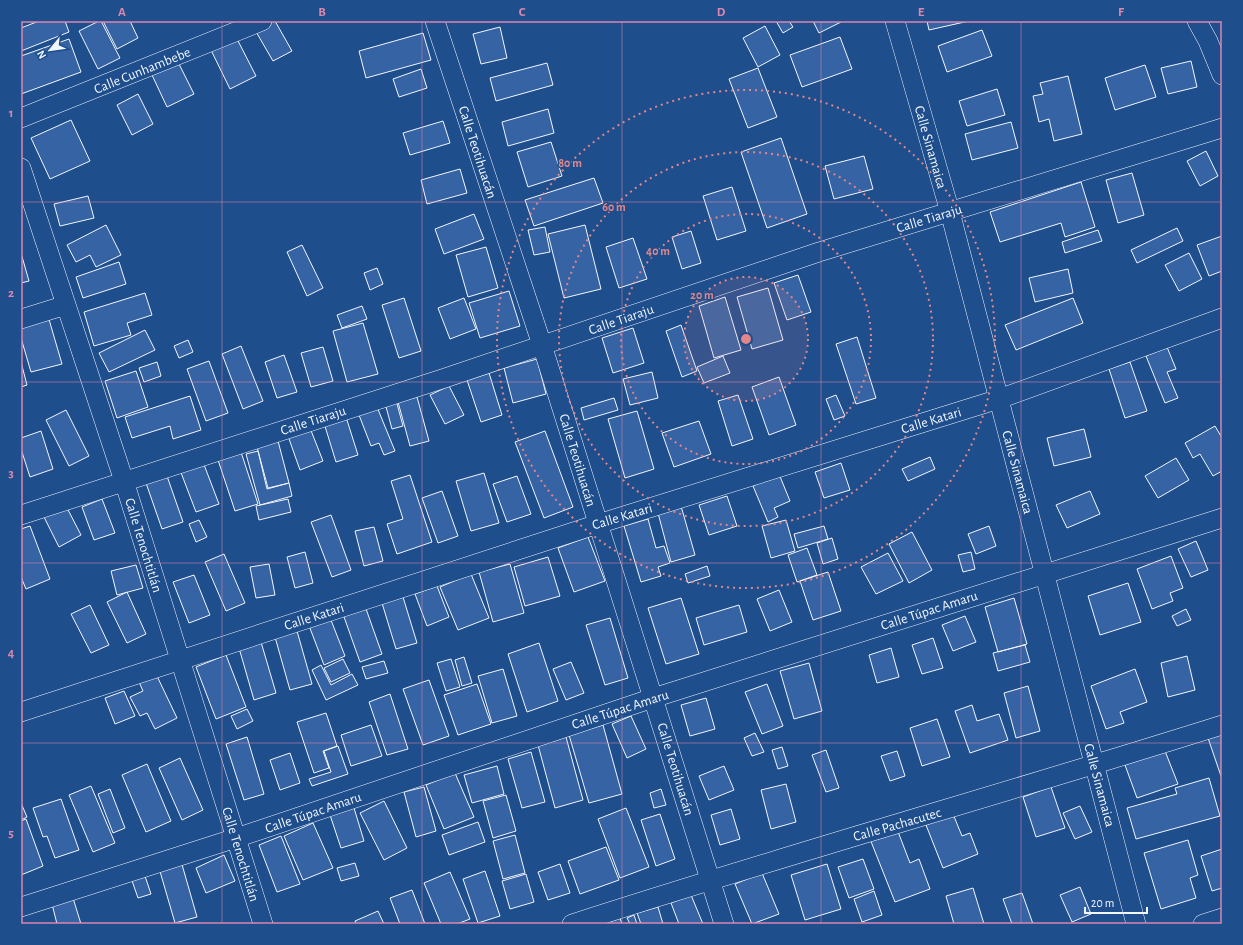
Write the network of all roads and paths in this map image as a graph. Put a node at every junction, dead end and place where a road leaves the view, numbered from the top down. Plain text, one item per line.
1 (262, 21) edge
2 (435, 21) edge
3 (895, 21) edge
4 (1197, 21) edge
5 (1222, 75) edge
6 (21, 118) edge
7 (1222, 128) edge
8 (21, 168) edge
9 (950, 212) junction
10 (66, 305) junction
11 (1222, 318) edge
12 (21, 319) edge
13 (542, 345) junction
14 (999, 399) junction
15 (124, 481) junction
16 (21, 515) edge
17 (1222, 518) edge
18 (598, 524) junction
19 (1044, 574) junction
20 (180, 659) junction
21 (653, 698) junction
22 (21, 712) edge
23 (1222, 725) edge
24 (1095, 765) junction
25 (236, 838) junction
26 (710, 879) junction
27 (21, 906) edge
28 (1222, 918) edge
29 (263, 924) edge
30 (572, 924) edge
31 (724, 924) edge
32 (1136, 924) edge
33 (1203, 924) edge

1 - 6 street, Calle Cunhambebe
2 - 13 street, Calle Teotihuacán
3 - 9 street, Calle Sinamaica
4 - 5 street
7 - 9 street, Calle Tiaraju
8 - 10 street, Calle Tenochtitlán
9 - 13 street, Calle Tiaraju
9 - 14 street, Calle Sinamaica
10 - 12 street
10 - 15 street, Calle Tenochtitlán
11 - 14 street, Calle Katari
13 - 15 street, Calle Tiaraju
13 - 18 street, Calle Teotihuacán
14 - 18 street, Calle Katari
14 - 19 street, Calle Sinamaica
15 - 16 street, Calle Tiaraju
15 - 20 street, Calle Tenochtitlán
17 - 19 street, Calle Túpac Amaru
18 - 20 street, Calle Katari
18 - 21 street, Calle Teotihuacán
19 - 21 street, Calle Túpac Amaru
19 - 24 street, Calle Sinamaica
20 - 22 street, Calle Katari
20 - 25 street, Calle Tenochtitlán
21 - 25 street, Calle Túpac Amaru
21 - 26 street, Calle Teotihuacán
23 - 24 street, Calle Pachacutec
24 - 26 street, Calle Pachacutec
24 - 32 street, Calle Sinamaica
25 - 27 street, Calle Túpac Amaru
25 - 29 street, Calle Tenochtitlán
26 - 30 street, Calle Pachacutec
26 - 31 street, Calle Teotihuacán
28 - 33 street

